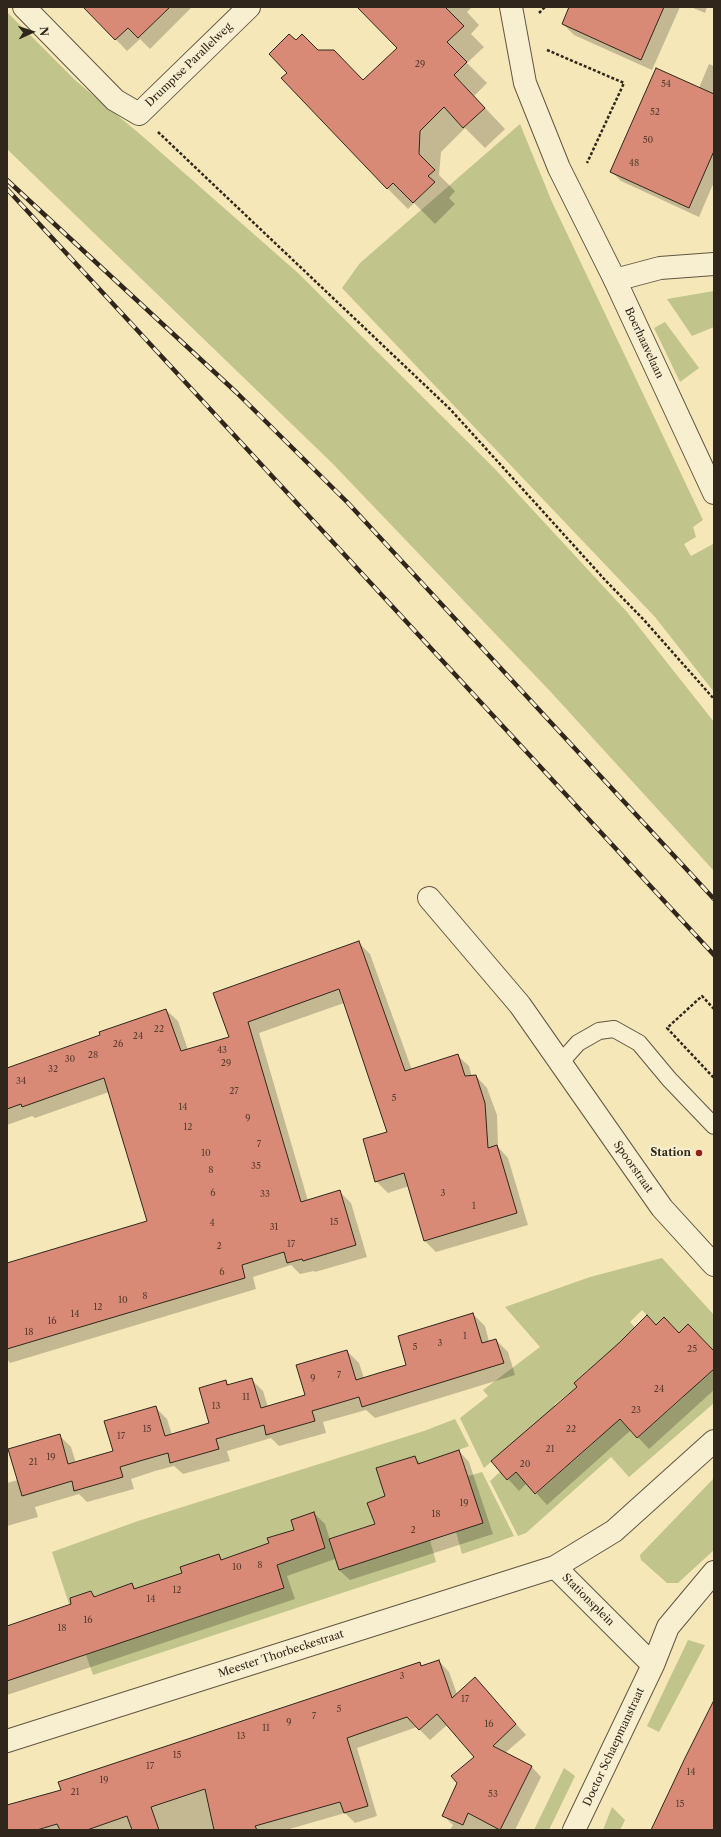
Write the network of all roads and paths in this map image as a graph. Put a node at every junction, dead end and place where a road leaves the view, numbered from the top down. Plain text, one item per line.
1 (24, 7) edge
2 (249, 7) edge
3 (511, 7) edge
4 (517, 37) junction
5 (139, 114) junction
6 (573, 194) junction
7 (714, 264) edge
8 (615, 280) junction
9 (714, 493) edge
10 (714, 699) edge
11 (429, 898) dead end
12 (714, 1009) edge
13 (561, 1062) junction
14 (714, 1078) edge
15 (714, 1126) edge
16 (714, 1265) edge
17 (714, 1441) edge
18 (555, 1567) junction
19 (714, 1572) edge
20 (653, 1665) junction
21 (7, 1741) edge
22 (574, 1830) edge

1 - 5 street, Drumptse Parallelweg
2 - 5 street, Drumptse Parallelweg
3 - 4 street, Boerhaavelaan
4 - 6 street, Boerhaavelaan
4 - 6 path
5 - 10 path
6 - 8 street, Boerhaavelaan
7 - 8 street
8 - 9 street, Boerhaavelaan
11 - 13 street, Spoorstraat
12 - 14 path
13 - 15 lane
13 - 16 street, Spoorstraat
17 - 18 street, Stationsplein
18 - 20 street, Stationsplein
18 - 21 street, Meester Thorbeckestraat
19 - 20 street
20 - 22 street, Doctor Schaepmanstraat

